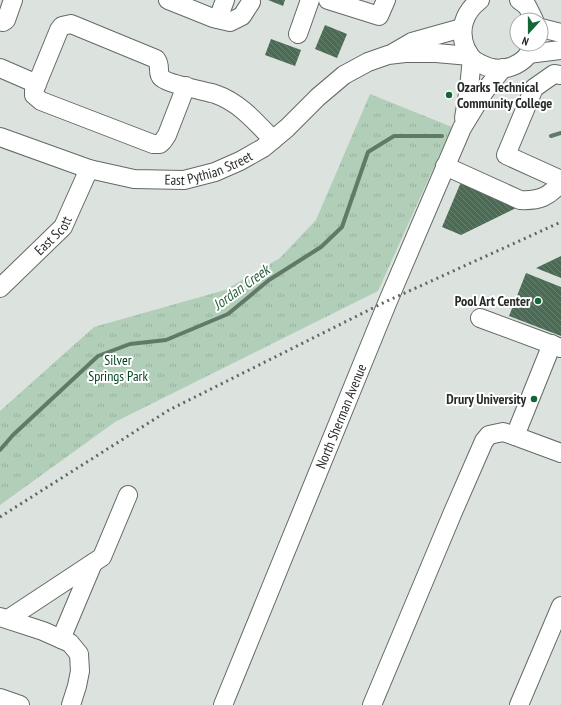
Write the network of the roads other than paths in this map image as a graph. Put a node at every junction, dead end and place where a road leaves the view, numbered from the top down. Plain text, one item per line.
1 (13, 0) edge
2 (168, 0) edge
3 (225, 0) edge
4 (310, 0) edge
5 (328, 0) edge
6 (386, 0) edge
7 (480, 0) edge
8 (251, 2) dead end
9 (218, 19) junction
10 (0, 21) edge
11 (462, 28) junction
12 (549, 30) edge
13 (561, 33) edge
14 (298, 34) dead end
15 (549, 50) edge
16 (561, 50) edge
17 (529, 52) edge
18 (388, 55) junction
19 (471, 57) junction
20 (0, 68) edge
21 (503, 68) junction
22 (561, 75) edge
23 (37, 84) junction
24 (186, 86) junction
25 (462, 128) junction
26 (0, 137) edge
27 (273, 140) junction
28 (445, 166) junction
29 (89, 169) junction
30 (561, 181) edge
31 (0, 288) edge
32 (480, 318) dead end
33 (556, 346) edge
34 (515, 436) junction
35 (561, 453) edge
36 (128, 495) dead end
37 (93, 563) junction
38 (561, 606) edge
39 (4, 618) edge
40 (61, 639) junction
41 (0, 698) edge
42 (20, 705) edge
43 (71, 705) edge
44 (223, 705) edge
45 (372, 705) edge
46 (519, 705) edge

1 - 10 street
2 - 9 street
3 - 9 street
4 - 14 street
5 - 6 street
7 - 11 street
8 - 9 street
11 - 18 street, East Pythian Street
11 - 19 street
12 - 13 street
15 - 16 street
17 - 21 street
18 - 19 street, East Pythian Street
18 - 27 street, East Pythian Street
19 - 21 street
19 - 25 street, North Sherman Avenue
20 - 23 street
21 - 25 street, North Sherman Avenue
22 - 30 street
23 - 24 street
23 - 24 street
24 - 27 street
25 - 28 street, North Sherman Avenue
26 - 29 street, East Pythian Street
27 - 29 street, East Pythian Street
28 - 30 street
28 - 44 street, North Sherman Avenue
29 - 31 street, East Scott
32 - 33 street
33 - 34 street
34 - 35 street
34 - 45 street
36 - 37 street
37 - 39 street
37 - 40 street
38 - 46 street
39 - 40 street
40 - 43 street
41 - 42 street

